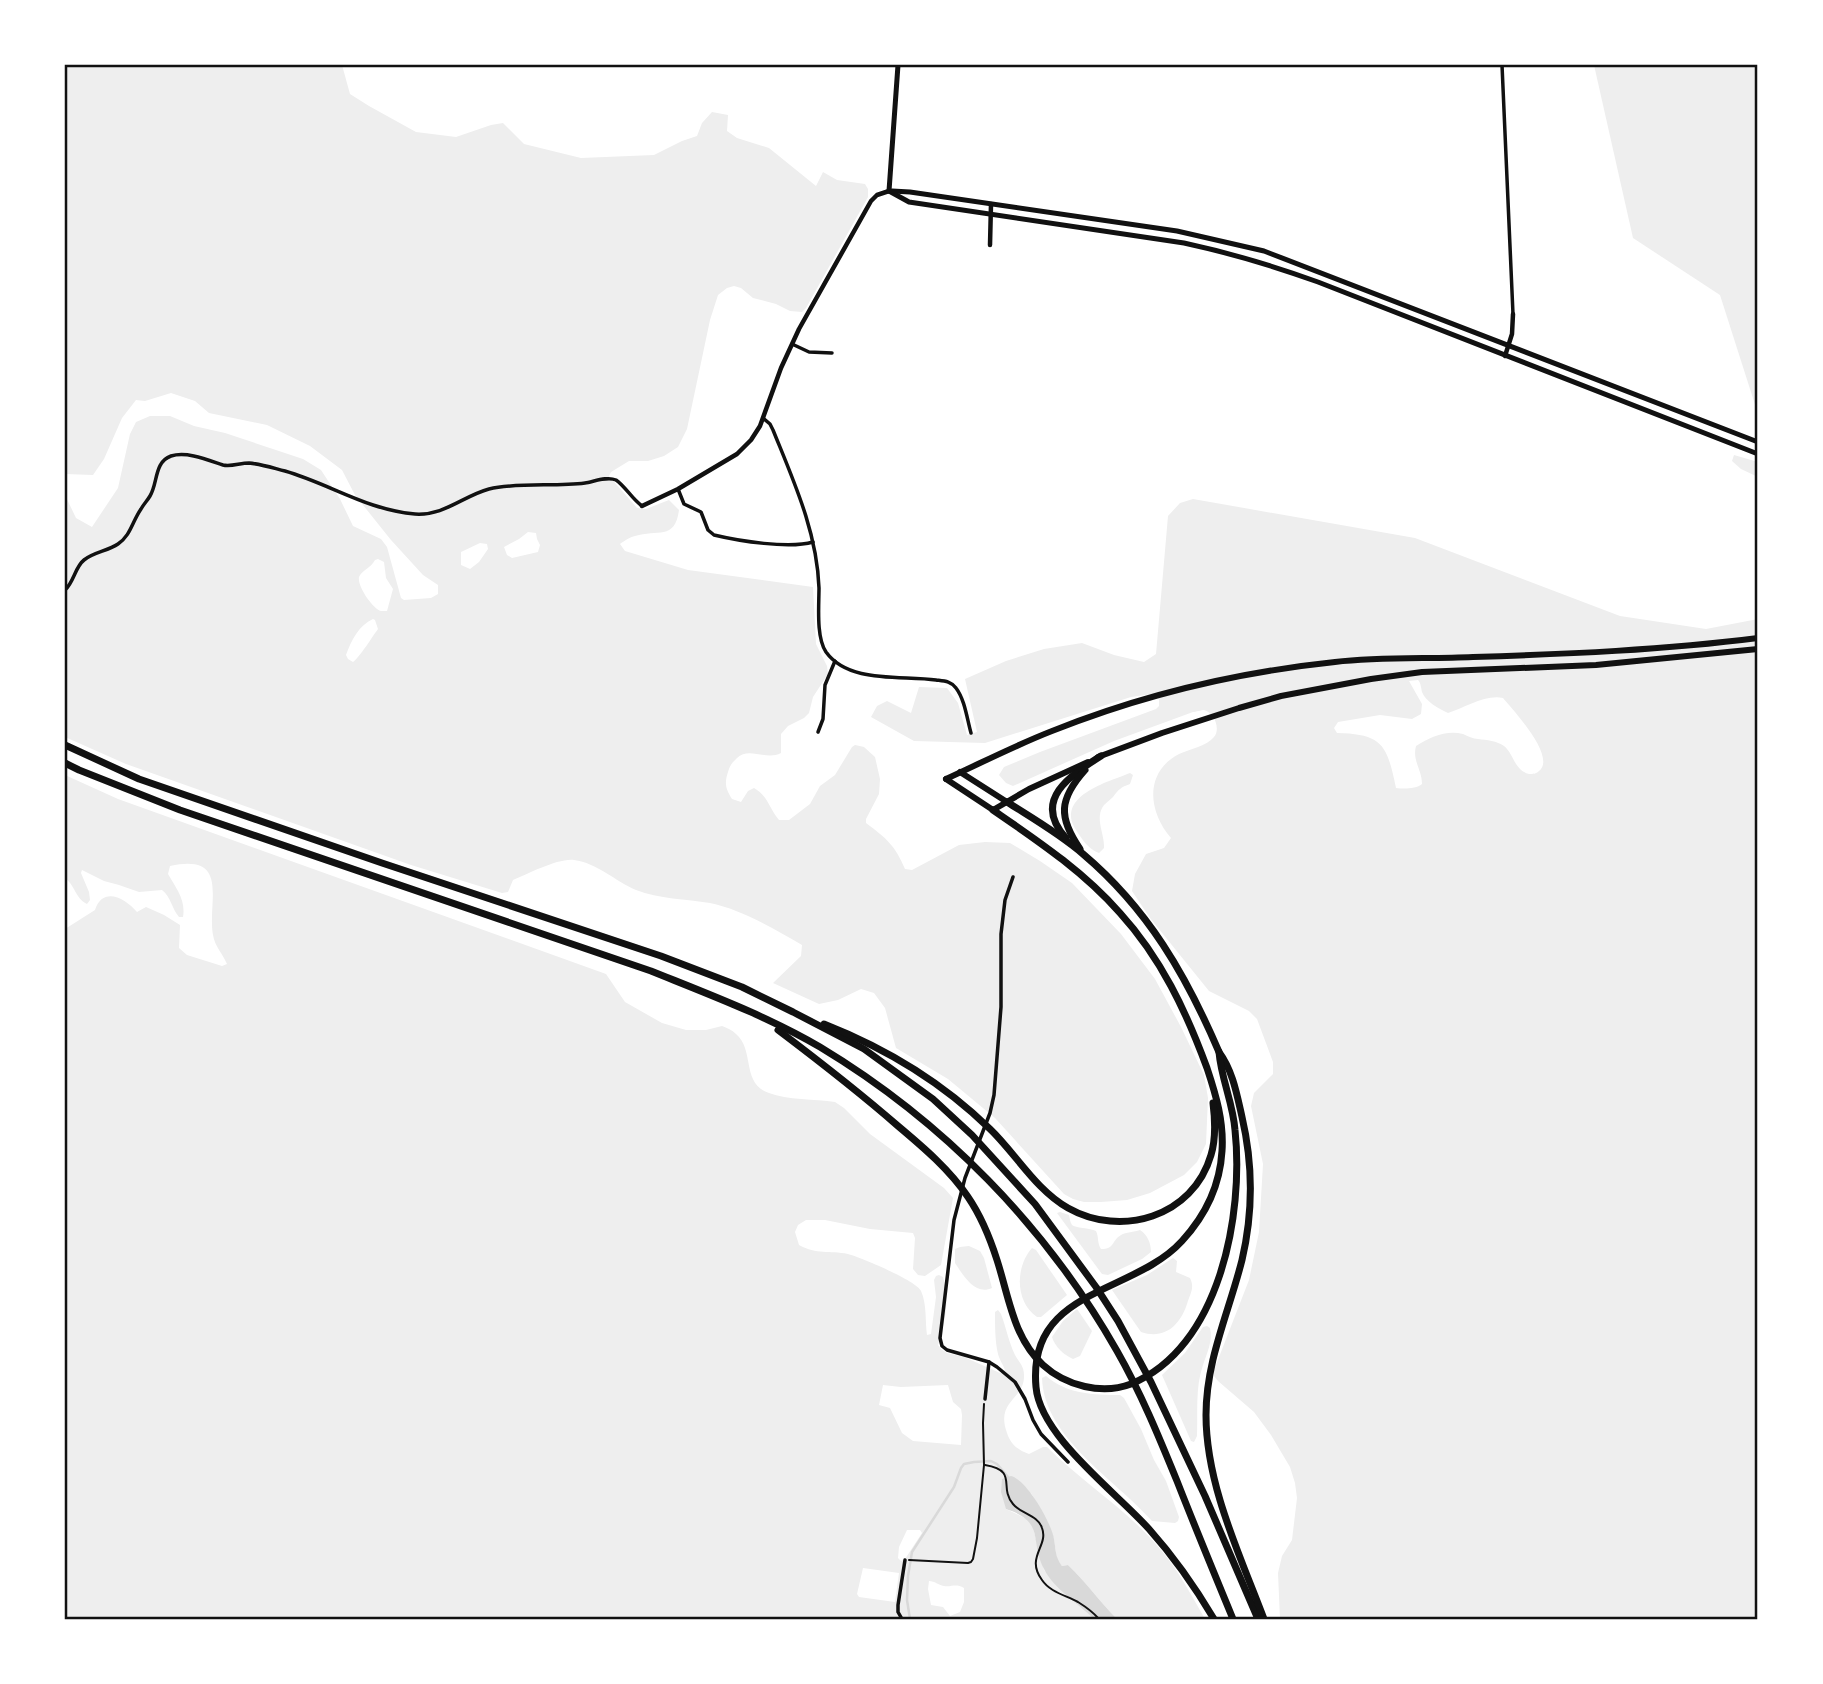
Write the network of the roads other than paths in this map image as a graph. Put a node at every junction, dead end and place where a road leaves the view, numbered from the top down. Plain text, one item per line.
1 (898, 65) edge
2 (1502, 65) edge
3 (889, 191) junction
4 (991, 204) junction
5 (991, 214) junction
6 (990, 245) dead end
7 (1513, 314) joint
8 (792, 344) junction
9 (1509, 346) junction
10 (832, 354) dead end
11 (1505, 356) junction
12 (762, 418) junction
13 (1758, 442) edge
14 (1758, 454) edge
15 (678, 489) junction
16 (642, 506) joint
17 (813, 542) junction
18 (65, 590) edge
19 (1758, 638) edge
20 (1758, 649) edge
21 (835, 661) junction
22 (818, 732) dead end
23 (971, 733) dead end
24 (65, 745) edge
25 (1101, 756) junction
26 (65, 763) edge
27 (960, 772) junction
28 (1007, 802) junction
29 (993, 810) junction
30 (1077, 849) junction
31 (1085, 855) junction
32 (1013, 877) dead end
33 (793, 1012) junction
34 (761, 1017) junction
35 (1219, 1052) junction
36 (1208, 1071) junction
37 (989, 1362) junction
38 (985, 1399) road end
39 (1069, 1462) dead end
40 (905, 1560) dead end
41 (902, 1619) edge
42 (1214, 1619) edge
43 (1233, 1619) edge
44 (1258, 1619) edge
45 (1264, 1619) edge

1 - 3 main road
2 - 7 street
3 - 4 main road
3 - 5 main road
3 - 8 street
4 - 5 street
4 - 9 main road
5 - 6 street
5 - 11 main road
7 - 9 street
8 - 10 street
8 - 12 street
9 - 11 street
9 - 13 main road
11 - 14 main road
12 - 15 street
12 - 17 street
15 - 16 street
15 - 17 street
16 - 18 street
17 - 21 street
19 - 27 main road
20 - 25 main road
21 - 22 street
21 - 23 street
24 - 33 highway
25 - 28 main road
25 - 30 highway
25 - 31 highway
26 - 34 highway
27 - 28 main road
27 - 29 main road
28 - 29 main road
28 - 30 highway
29 - 36 highway
30 - 31 highway
31 - 35 highway
32 - 37 street
33 - 36 highway
33 - 44 highway
34 - 35 highway
34 - 43 highway
35 - 45 highway
36 - 42 highway
37 - 38 street
37 - 39 street
40 - 41 street

